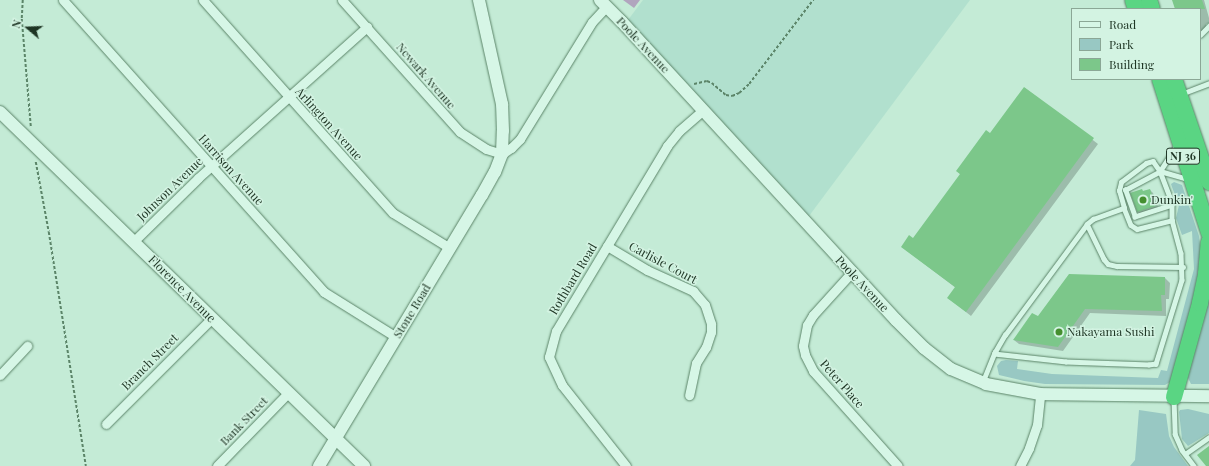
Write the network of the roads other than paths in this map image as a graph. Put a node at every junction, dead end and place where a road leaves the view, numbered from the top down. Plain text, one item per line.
1 (63, 0) edge
2 (203, 0) edge
3 (342, 0) edge
4 (479, 0) edge
5 (603, 3) edge
6 (1209, 26) edge
7 (367, 27) junction
8 (1201, 34) edge
9 (1160, 80) edge
10 (1174, 80) edge
11 (1209, 83) edge
12 (1180, 94) junction
13 (289, 96) junction
14 (703, 110) junction
15 (0, 112) edge
16 (1179, 142) junction
17 (502, 154) junction
18 (211, 166) junction
19 (1160, 172) junction
20 (1191, 180) junction
21 (1209, 182) edge
22 (1172, 205) junction
23 (1124, 208) junction
24 (1172, 220) junction
25 (1087, 224) junction
26 (1209, 233) edge
27 (134, 241) junction
28 (1209, 242) edge
29 (607, 246) junction
30 (450, 248) junction
31 (1182, 267) junction
32 (852, 273) junction
33 (212, 318) junction
34 (396, 338) junction
35 (27, 346) dead end
36 (994, 354) junction
37 (0, 375) edge
38 (982, 382) junction
39 (288, 392) junction
40 (1040, 394) junction
41 (689, 396) dead end
42 (1209, 396) edge
43 (1174, 397) junction
44 (106, 424) dead end
45 (1209, 437) edge
46 (336, 438) junction
47 (1186, 454) junction
48 (217, 466) edge
49 (319, 466) edge
50 (364, 466) edge
51 (626, 466) edge
52 (898, 466) edge
53 (1020, 466) edge
54 (1194, 466) edge

1 - 18 street, Harrison Avenue
2 - 13 street, Arlington Avenue
3 - 7 street, Newark Avenue
4 - 17 street, Stone Road
5 - 14 street, Poole Avenue
5 - 17 street, Stone Road
6 - 8 lane
7 - 13 street, Johnson Avenue
7 - 17 street, Newark Avenue
9 - 16 highway, NJ 36
10 - 12 highway, NJ 36
11 - 12 lane
12 - 21 highway, NJ 36
13 - 18 street, Johnson Avenue
13 - 30 street, Arlington Avenue
14 - 29 street, Rothbard Road
14 - 32 street, Poole Avenue
15 - 27 street, Florence Avenue
16 - 19 lane
16 - 20 highway, NJ 36
17 - 30 street, Stone Road
18 - 27 street, Johnson Avenue
18 - 34 street, Harrison Avenue
19 - 20 lane
19 - 22 lane
19 - 22 lane
19 - 23 lane
20 - 26 highway, NJ 36
22 - 24 lane
23 - 24 lane
23 - 25 lane
24 - 31 lane
25 - 31 lane
25 - 36 lane
27 - 33 street, Florence Avenue
28 - 43 highway
29 - 41 street, Carlisle Court
29 - 51 street, Rothbard Road
30 - 34 street, Stone Road
31 - 36 lane
32 - 38 street, Poole Avenue
32 - 52 street, Peter Place
33 - 39 street, Florence Avenue
33 - 44 street, Branch Street
34 - 46 street, Stone Road
35 - 37 street
36 - 38 lane
38 - 40 street, Poole Avenue
39 - 46 street, Florence Avenue
39 - 48 street, Bank Street
40 - 43 street, Poole Avenue
40 - 53 street
42 - 43 street, Poole Avenue
43 - 47 lane
45 - 47 lane
46 - 49 street, Stone Road
46 - 50 street, Florence Avenue
47 - 54 lane

